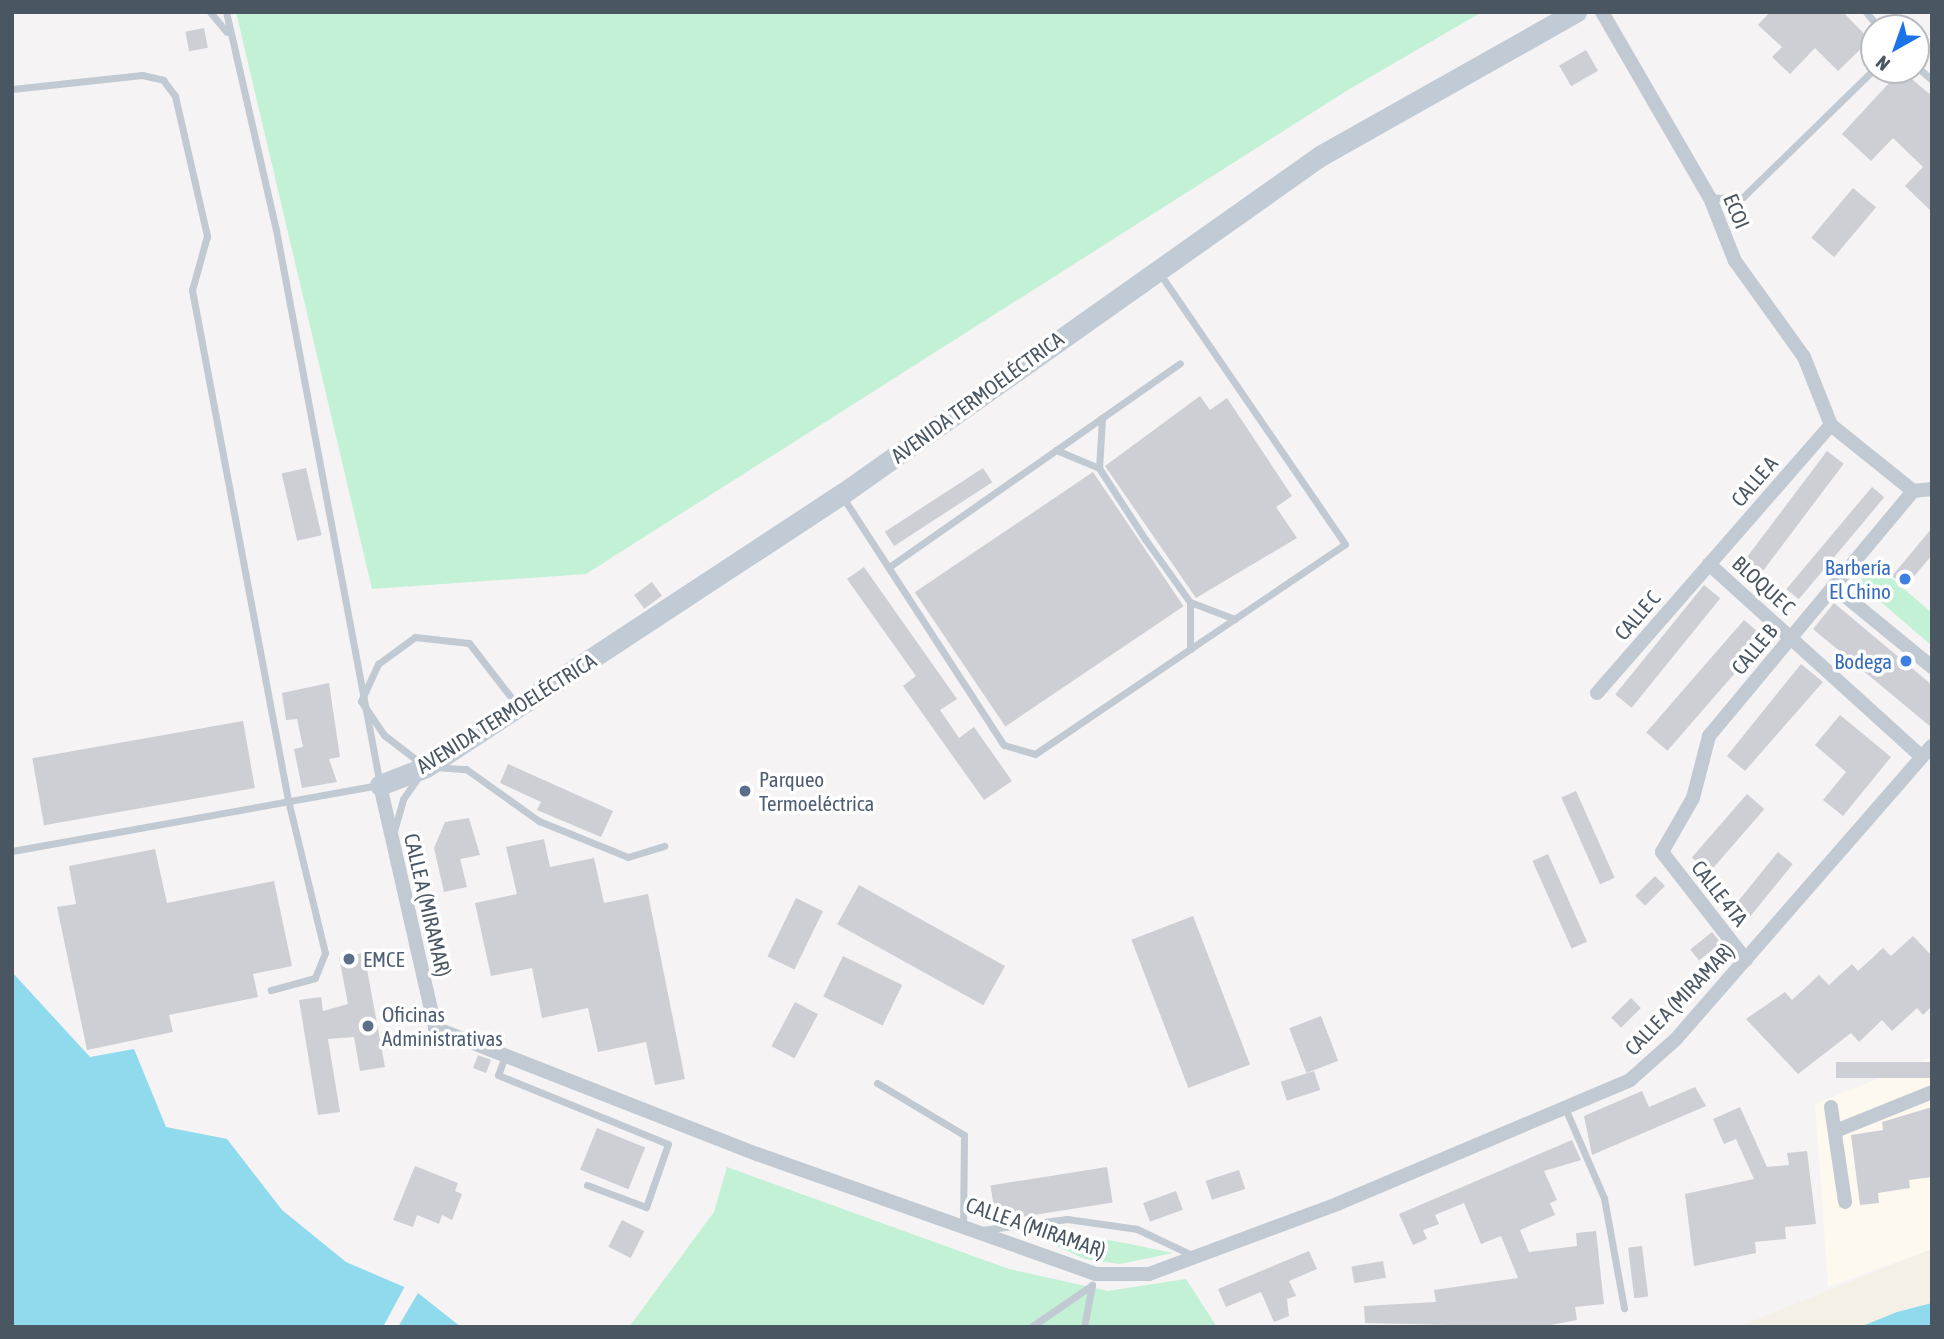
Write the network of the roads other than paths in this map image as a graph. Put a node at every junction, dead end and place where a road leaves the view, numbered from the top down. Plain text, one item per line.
1 (210, 12) edge
2 (226, 12) edge
3 (1576, 12) edge
4 (1602, 12) edge
5 (228, 32) junction
6 (1860, 83) edge
7 (12, 89) edge
8 (1710, 198) junction
9 (1156, 267) junction
10 (1180, 363) dead end
11 (1102, 418) junction
12 (1831, 425) junction
13 (1056, 450) junction
14 (1099, 468) junction
15 (1932, 489) edge
16 (1913, 491) junction
17 (842, 495) junction
18 (1709, 564) junction
19 (889, 567) junction
20 (1833, 586) junction
21 (1189, 602) junction
22 (1235, 619) junction
23 (1790, 638) junction
24 (1190, 649) junction
25 (1932, 667) edge
26 (1597, 693) dead end
27 (361, 701) junction
28 (519, 706) junction
29 (1927, 751) edge
30 (426, 767) junction
31 (380, 785) junction
32 (288, 800) junction
33 (391, 843) junction
34 (664, 846) dead end
35 (12, 851) edge
36 (1661, 852) joint
37 (1746, 960) junction
38 (271, 990) dead end
39 (505, 1056) junction
40 (877, 1083) dead end
41 (1932, 1092) edge
42 (1564, 1107) junction
43 (1831, 1107) dead end
44 (1838, 1130) junction
45 (587, 1185) dead end
46 (1845, 1202) dead end
47 (963, 1224) junction
48 (978, 1231) junction
49 (1192, 1255) junction
50 (1093, 1280) junction
51 (1624, 1307) dead end
52 (1031, 1327) edge
53 (1084, 1327) edge

1 - 5 lane
2 - 5 lane
3 - 9 main road, AVENIDA TERMOELÉCTRICA
4 - 8 street, ECOI
5 - 27 lane
6 - 8 lane
7 - 32 lane
8 - 12 street, ECOI
9 - 17 main road, AVENIDA TERMOELÉCTRICA
9 - 22 lane
10 - 11 lane
11 - 13 lane
11 - 14 lane
12 - 16 street
12 - 18 street, CALLE A
13 - 14 lane
13 - 19 lane
14 - 21 lane
15 - 16 street
16 - 20 street, CALLE B
17 - 19 lane
17 - 28 main road, AVENIDA TERMOELÉCTRICA
18 - 23 street, BLOQUE C
18 - 26 street, CALLE C
19 - 24 lane
20 - 23 street, CALLE B
20 - 25 street
21 - 22 lane
21 - 24 lane
22 - 24 lane
23 - 29 street, BLOQUE C
23 - 36 street, CALLE B
27 - 28 lane
27 - 30 lane
27 - 31 lane
28 - 30 main road, AVENIDA TERMOELÉCTRICA
29 - 37 street, CALLE A (MIRAMAR)
30 - 31 main road, AVENIDA TERMOELÉCTRICA
30 - 33 lane
30 - 34 lane
31 - 32 lane
31 - 33 street, CALLE A (MIRAMAR)
32 - 35 lane
32 - 38 lane
33 - 39 street, CALLE A (MIRAMAR)
36 - 37 street, CALLE 4TA
37 - 42 street, CALLE A (MIRAMAR)
39 - 45 lane
39 - 47 street, CALLE A (MIRAMAR)
40 - 47 lane
41 - 44 street
42 - 49 street, CALLE A (MIRAMAR)
42 - 51 lane
43 - 44 street
44 - 46 street
47 - 48 street, CALLE A (MIRAMAR)
48 - 49 lane
48 - 50 street, CALLE A (MIRAMAR)
49 - 50 street, CALLE A (MIRAMAR)
50 - 52 lane
50 - 53 lane

